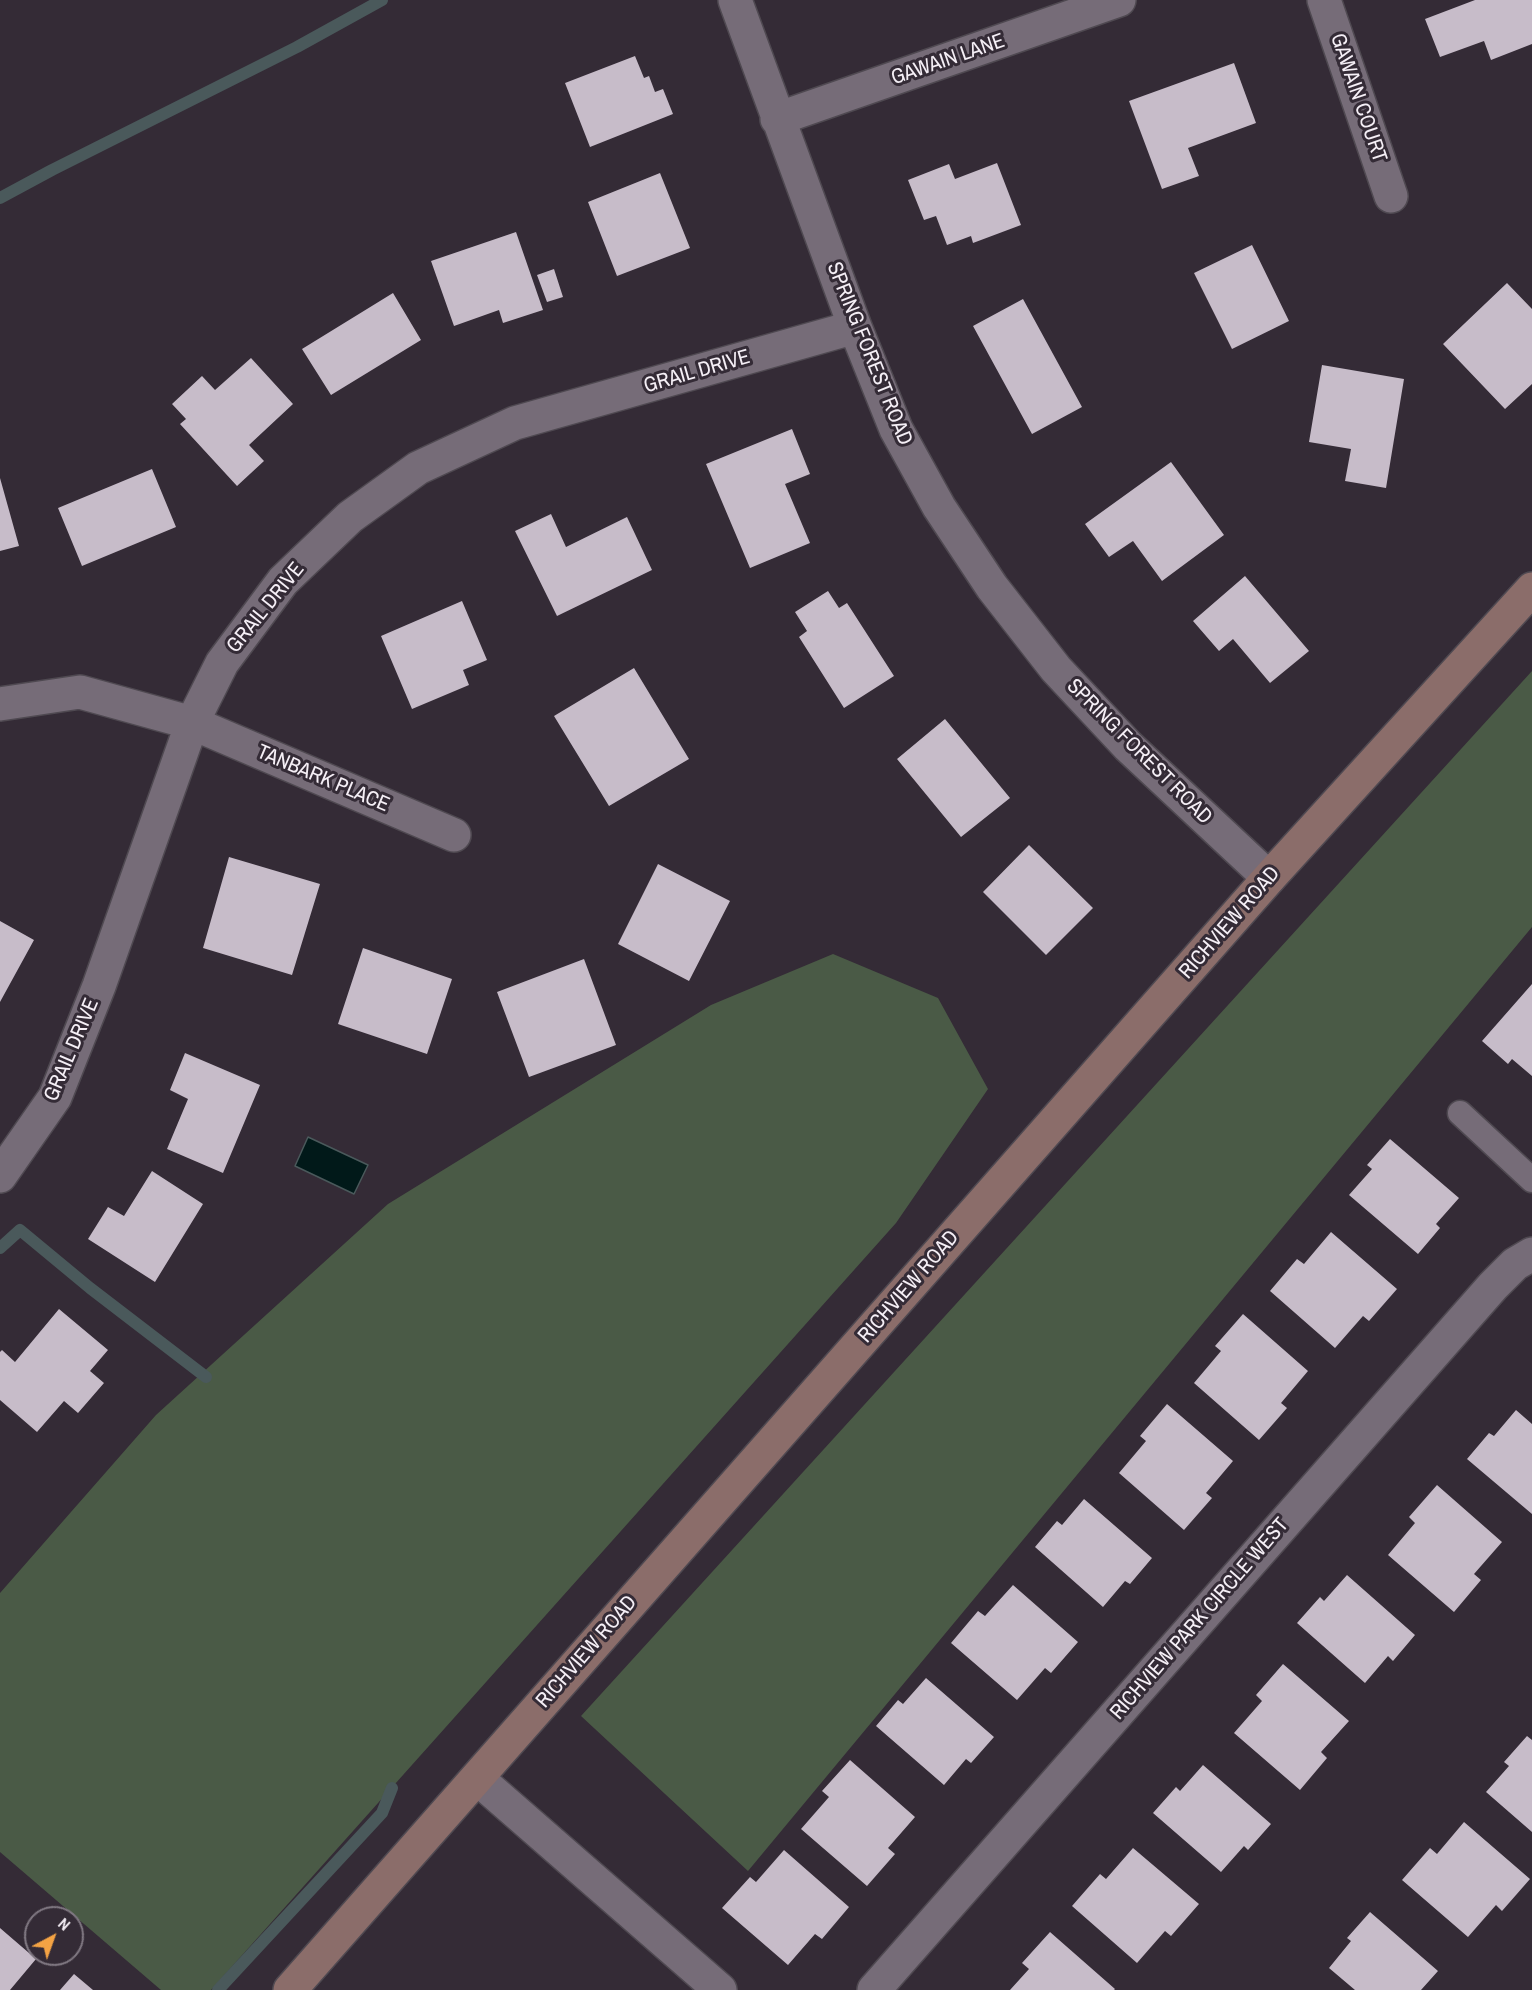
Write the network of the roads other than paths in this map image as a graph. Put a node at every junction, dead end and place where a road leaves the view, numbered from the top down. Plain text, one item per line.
1 (735, 0) edge
2 (1119, 0) edge
3 (1324, 0) edge
4 (777, 119) junction
5 (1391, 196) dead end
6 (855, 327) junction
7 (1532, 589) edge
8 (0, 704) edge
9 (192, 723) junction
10 (454, 836) dead end
11 (1269, 878) junction
12 (1460, 1113) dead end
13 (0, 1176) edge
14 (1532, 1180) edge
15 (1532, 1254) edge
16 (477, 1778) junction
17 (291, 1990) edge
18 (720, 1990) edge
19 (874, 1990) edge

1 - 4 street, SPRING FOREST ROAD
2 - 4 street, GAWAIN LANE
3 - 5 street, GAWAIN COURT
4 - 6 street, SPRING FOREST ROAD
6 - 9 street, GRAIL DRIVE
6 - 11 street, SPRING FOREST ROAD
7 - 11 street, RICHVIEW ROAD
8 - 9 street, TANBARK PLACE
9 - 10 street, TANBARK PLACE
9 - 13 street, GRAIL DRIVE
11 - 16 street, RICHVIEW ROAD
12 - 14 lane
15 - 19 street, RICHVIEW PARK CIRCLE WEST
16 - 17 street, RICHVIEW ROAD
16 - 18 street

